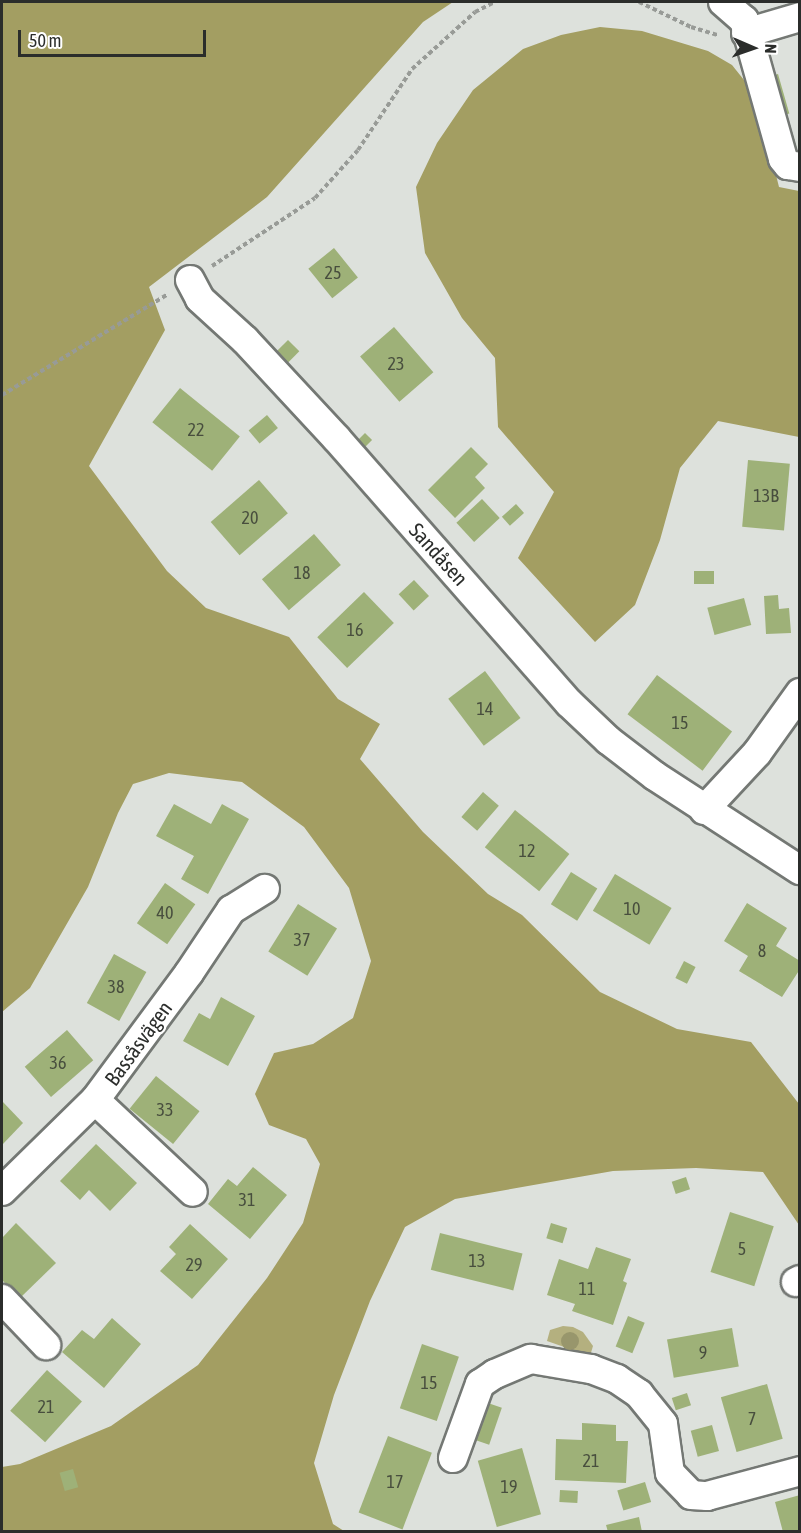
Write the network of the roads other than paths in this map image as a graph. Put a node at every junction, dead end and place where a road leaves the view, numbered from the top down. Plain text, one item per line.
1 (723, 2) edge
2 (800, 17) edge
3 (746, 33) junction
4 (800, 167) edge
5 (190, 280) road end
6 (800, 693) edge
7 (704, 810) junction
8 (800, 870) edge
9 (266, 889) dead end
10 (95, 1101) junction
11 (2, 1191) edge
12 (193, 1192) dead end
13 (2, 1299) edge
14 (46, 1345) dead end
15 (453, 1458) dead end
16 (800, 1471) edge

1 - 3 street
2 - 3 street
3 - 4 street
5 - 7 street, Sandåsen
6 - 7 street
7 - 8 street, Sandåsen
9 - 10 street, Bassåsvägen
10 - 11 street, Bassåsvägen
10 - 12 street
13 - 14 street
15 - 16 street

